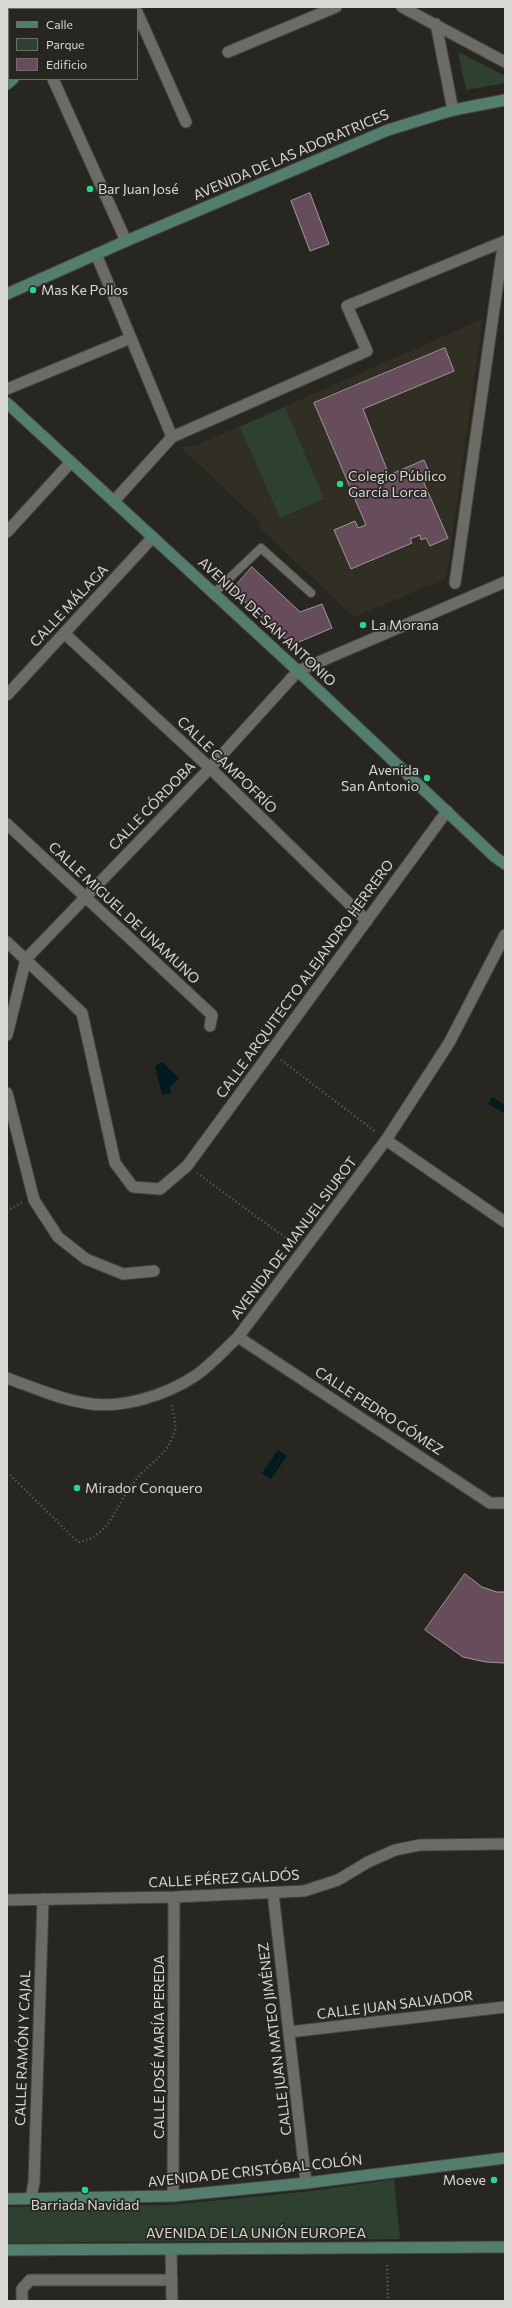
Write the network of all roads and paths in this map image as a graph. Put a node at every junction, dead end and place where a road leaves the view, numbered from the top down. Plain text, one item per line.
1 (336, 7) edge
2 (402, 7) edge
3 (419, 7) edge
4 (138, 14) edge
5 (423, 18) junction
6 (436, 24) junction
7 (228, 52) dead end
8 (505, 62) edge
9 (53, 80) edge
10 (505, 100) edge
11 (453, 110) junction
12 (186, 122) dead end
13 (126, 240) junction
14 (505, 241) edge
15 (502, 253) dead end
16 (96, 254) junction
17 (7, 294) edge
18 (131, 338) junction
19 (7, 389) edge
20 (7, 403) edge
21 (172, 437) junction
22 (71, 462) junction
23 (114, 501) junction
24 (7, 532) edge
25 (153, 537) junction
26 (505, 582) edge
27 (455, 583) dead end
28 (311, 592) dead end
29 (214, 593) junction
30 (64, 633) junction
31 (298, 671) junction
32 (7, 695) edge
33 (210, 768) junction
34 (447, 811) junction
35 (7, 824) edge
36 (505, 864) edge
37 (85, 897) junction
38 (367, 921) junction
39 (505, 936) edge
40 (7, 942) edge
41 (26, 959) junction
42 (210, 1026) dead end
43 (7, 1035) edge
44 (281, 1060) dead end
45 (7, 1092) edge
46 (386, 1140) junction
47 (192, 1169) junction
48 (505, 1222) edge
49 (304, 1250) junction
50 (154, 1271) dead end
51 (238, 1337) junction
52 (7, 1378) edge
53 (168, 1390) junction
54 (7, 1472) edge
55 (505, 1503) edge
56 (505, 1844) edge
57 (273, 1893) junction
58 (174, 1897) junction
59 (43, 1899) junction
60 (7, 1900) edge
61 (505, 2007) edge
62 (289, 2032) junction
63 (505, 2158) edge
64 (306, 2182) junction
65 (173, 2196) junction
66 (31, 2198) junction
67 (7, 2199) edge
68 (505, 2247) edge
69 (171, 2249) junction
70 (7, 2250) edge
71 (387, 2265) dead end
72 (172, 2280) junction
73 (22, 2301) edge
74 (172, 2301) edge
75 (388, 2301) edge

1 - 7 street
2 - 5 street
3 - 5 street
4 - 12 street
5 - 6 street
6 - 8 street
6 - 11 street
9 - 13 street
10 - 11 main road, AVENIDA DE LAS ADORATRICES
11 - 13 main road, AVENIDA DE LAS ADORATRICES
13 - 16 main road, AVENIDA DE LAS ADORATRICES
14 - 21 street
15 - 27 street
16 - 17 main road, AVENIDA DE LAS ADORATRICES
16 - 18 street
18 - 19 street
18 - 21 street
20 - 22 main road, AVENIDA DE SAN ANTONIO
21 - 23 street
22 - 23 main road, AVENIDA DE SAN ANTONIO
22 - 24 street
23 - 25 main road, AVENIDA DE SAN ANTONIO
25 - 29 main road, AVENIDA DE SAN ANTONIO
25 - 30 street, CALLE MÁLAGA
26 - 31 street
28 - 29 lane
29 - 31 main road, AVENIDA DE SAN ANTONIO
30 - 32 street, CALLE MÁLAGA
30 - 33 street, CALLE CAMPOFRÍO
31 - 33 street, CALLE CÓRDOBA
31 - 34 main road, AVENIDA DE SAN ANTONIO
33 - 37 street, CALLE CÓRDOBA
33 - 38 street, CALLE CAMPOFRÍO
34 - 36 main road, AVENIDA DE SAN ANTONIO
34 - 38 street, CALLE ARQUITECTO ALEJANDRO HERRERO
35 - 37 street, CALLE MIGUEL DE UNAMUNO
37 - 41 street, CALLE CÓRDOBA
37 - 42 street, CALLE MIGUEL DE UNAMUNO
38 - 47 street, CALLE ARQUITECTO ALEJANDRO HERRERO
39 - 46 street, AVENIDA DE MANUEL SIUROT
40 - 41 street, CALLE ARQUITECTO ALEJANDRO HERRERO
41 - 43 street
41 - 47 street, CALLE ARQUITECTO ALEJANDRO HERRERO
44 - 46 path
45 - 50 street
46 - 48 street
46 - 49 street, AVENIDA DE MANUEL SIUROT
47 - 49 path
49 - 51 street, AVENIDA DE MANUEL SIUROT
51 - 53 street, AVENIDA DE MANUEL SIUROT
51 - 55 street, CALLE PEDRO GÓMEZ
52 - 53 street, AVENIDA DE MANUEL SIUROT
53 - 54 path
56 - 57 street, CALLE PÉREZ GALDÓS
57 - 58 street, CALLE PÉREZ GALDÓS
57 - 62 street, CALLE JUAN MATEO JIMÉNEZ
58 - 59 street, CALLE PÉREZ GALDÓS
58 - 65 street, CALLE JOSÉ MARÍA PEREDA
59 - 60 street, CALLE PÉREZ GALDÓS
59 - 66 street, CALLE RAMÓN Y CAJAL
61 - 62 street, CALLE JUAN SALVADOR
62 - 64 street, CALLE JUAN MATEO JIMÉNEZ
63 - 64 main road, AVENIDA DE CRISTÓBAL COLÓN
64 - 65 main road, AVENIDA DE CRISTÓBAL COLÓN
65 - 66 main road, AVENIDA DE CRISTÓBAL COLÓN
66 - 67 main road, AVENIDA DE CRISTÓBAL COLÓN
68 - 69 main road, AVENIDA DE LA UNIÓN EUROPEA
69 - 70 main road, AVENIDA DE LA UNIÓN EUROPEA
69 - 72 street
71 - 75 path
72 - 73 street
72 - 74 street

